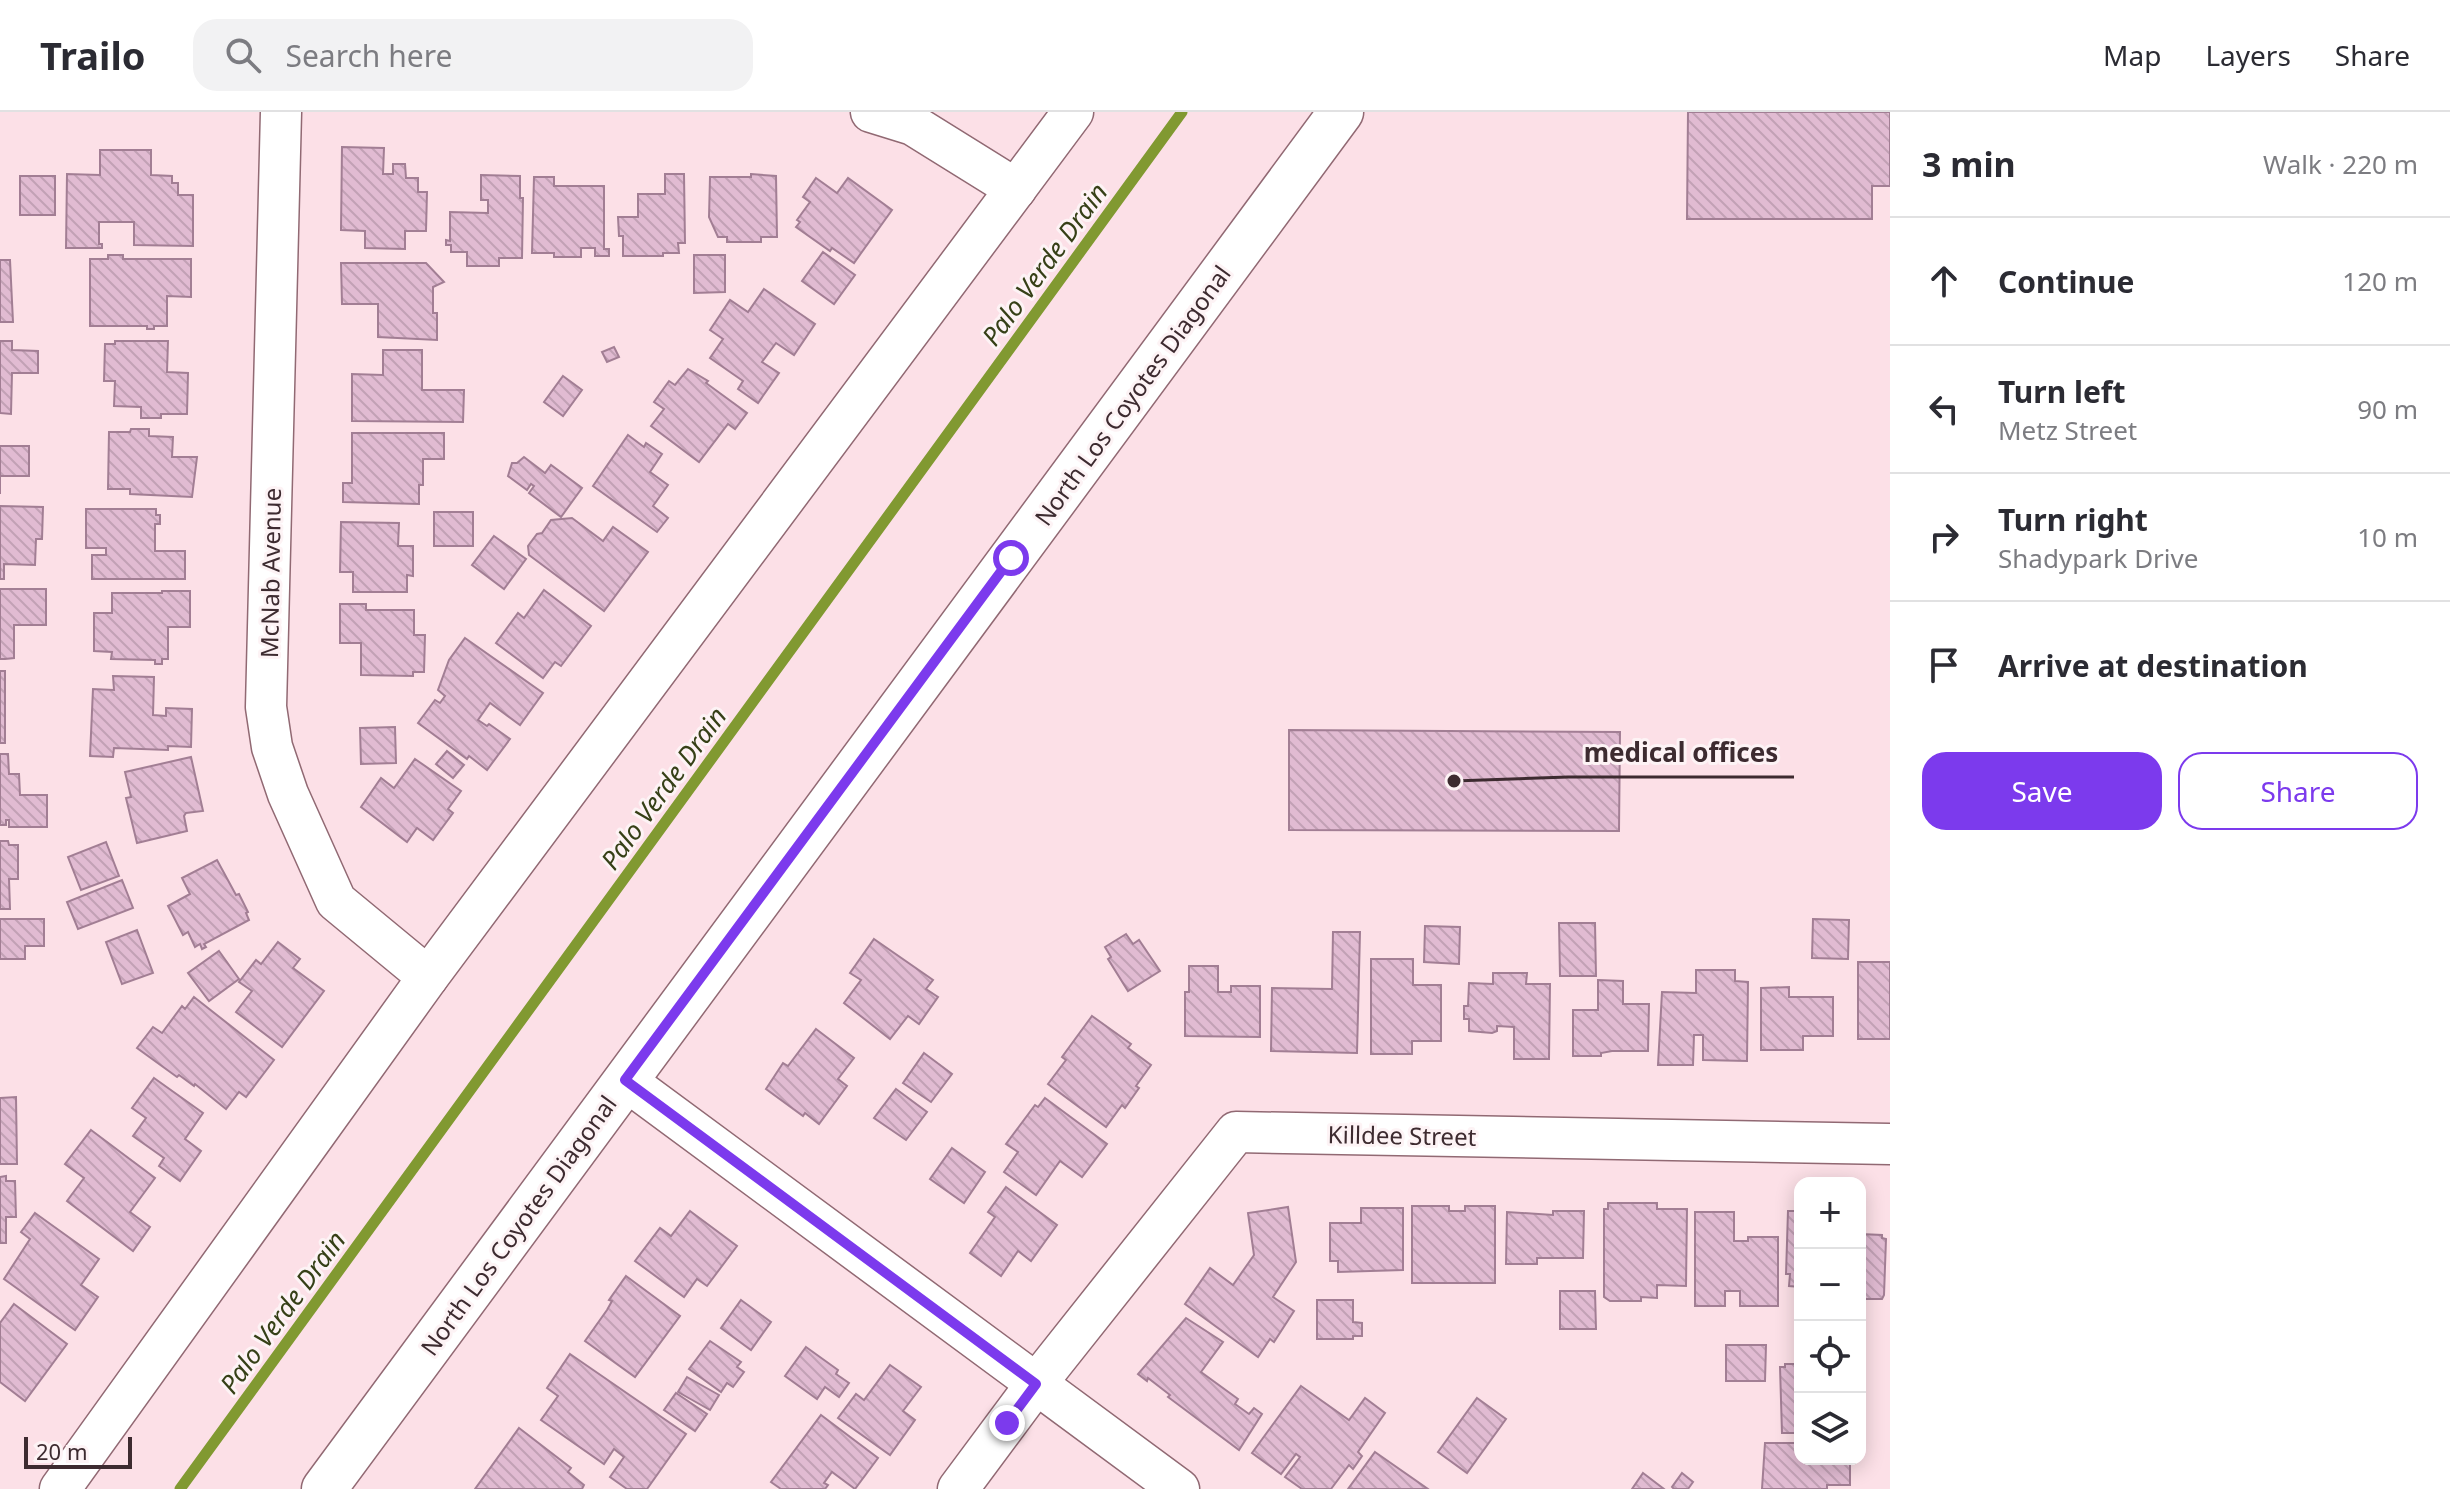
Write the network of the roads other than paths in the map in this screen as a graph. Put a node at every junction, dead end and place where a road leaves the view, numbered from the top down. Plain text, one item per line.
1 (281, 112) edge
2 (871, 112) edge
3 (1073, 112) edge
4 (1341, 112) edge
5 (1016, 189) junction
6 (428, 977) junction
7 (625, 1080) junction
8 (1890, 1144) edge
9 (1036, 1384) junction
10 (60, 1489) edge
11 (324, 1489) edge
12 (958, 1489) edge
13 (1179, 1489) edge

1 - 6 street, McNab Avenue
2 - 5 street
3 - 5 street
4 - 7 main road, North Los Coyotes Diagonal
5 - 6 street
6 - 10 street
7 - 9 street
7 - 11 main road, North Los Coyotes Diagonal
8 - 9 street, Killdee Street
9 - 12 street
9 - 13 street

